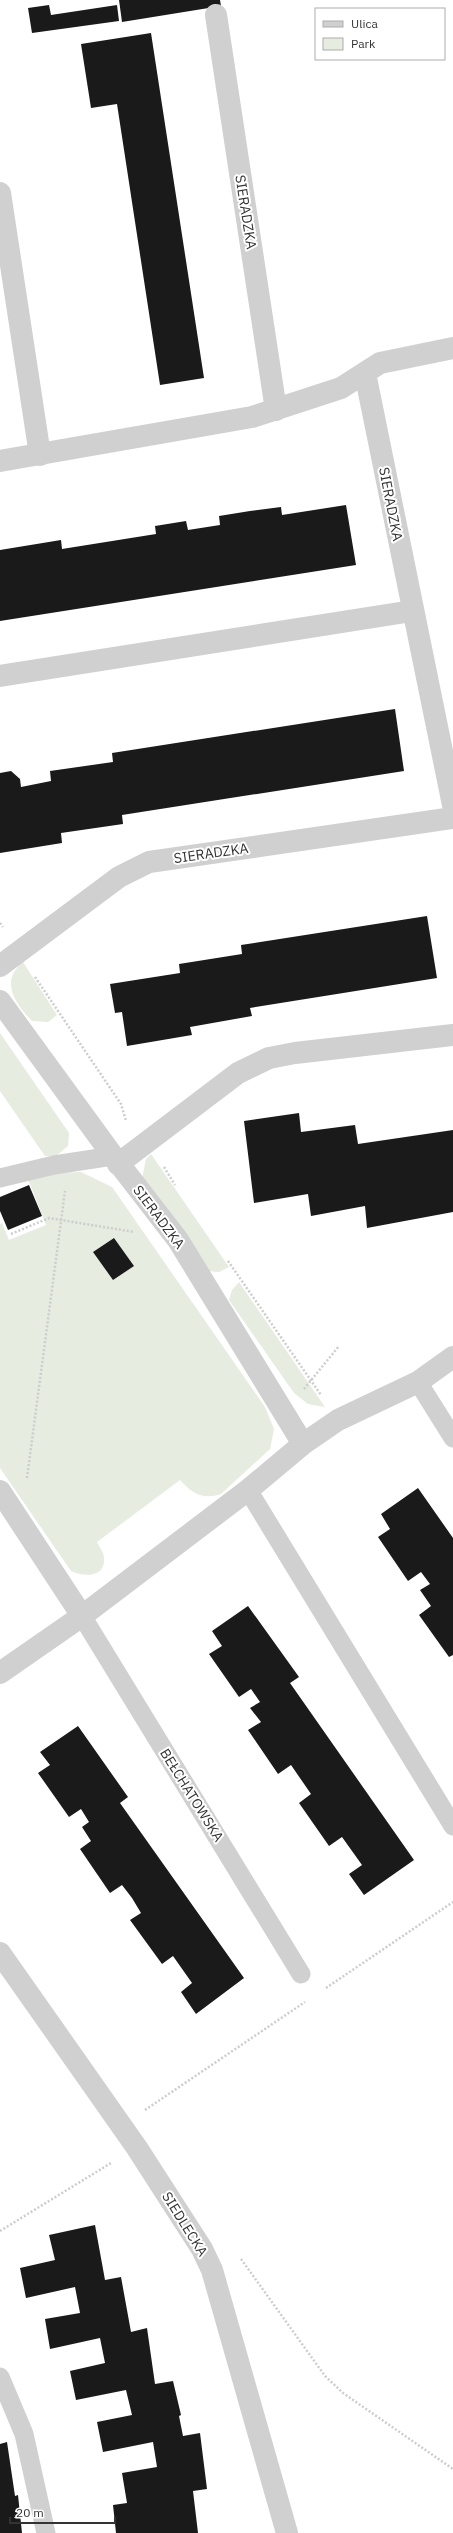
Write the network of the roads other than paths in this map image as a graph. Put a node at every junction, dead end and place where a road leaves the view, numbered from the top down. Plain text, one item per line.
1 (216, 14) dead end
2 (0, 193) edge
3 (453, 348) edge
4 (365, 373) junction
5 (276, 410) junction
6 (40, 455) junction
7 (0, 461) edge
8 (412, 611) junction
9 (0, 676) edge
10 (453, 805) edge
11 (453, 818) edge
12 (0, 966) edge
13 (0, 1000) edge
14 (453, 1035) edge
15 (115, 1160) junction
16 (0, 1178) edge
17 (453, 1356) edge
18 (418, 1382) junction
19 (453, 1438) edge
20 (304, 1444) junction
21 (248, 1490) junction
22 (0, 1491) edge
23 (82, 1616) junction
24 (0, 1673) edge
25 (453, 1826) edge
26 (0, 1953) edge
27 (302, 1974) dead end
28 (0, 2377) edge
29 (46, 2533) edge
30 (287, 2533) edge

1 - 5 street, SIERADZKA
2 - 6 street
3 - 4 street
4 - 5 street
4 - 8 street, SIERADZKA
5 - 6 street
6 - 7 street
8 - 9 street
8 - 10 street, SIERADZKA
11 - 12 street, SIERADZKA
13 - 15 street, SIERADZKA
14 - 15 street
15 - 16 lane
15 - 20 street, SIERADZKA
17 - 18 street
18 - 19 lane
18 - 20 street
20 - 21 street
21 - 23 street
21 - 25 lane
22 - 23 street, BEŁCHATOWSKA
23 - 24 street
23 - 27 lane, BEŁCHATOWSKA
26 - 30 street, SIEDLECKA
28 - 29 lane

